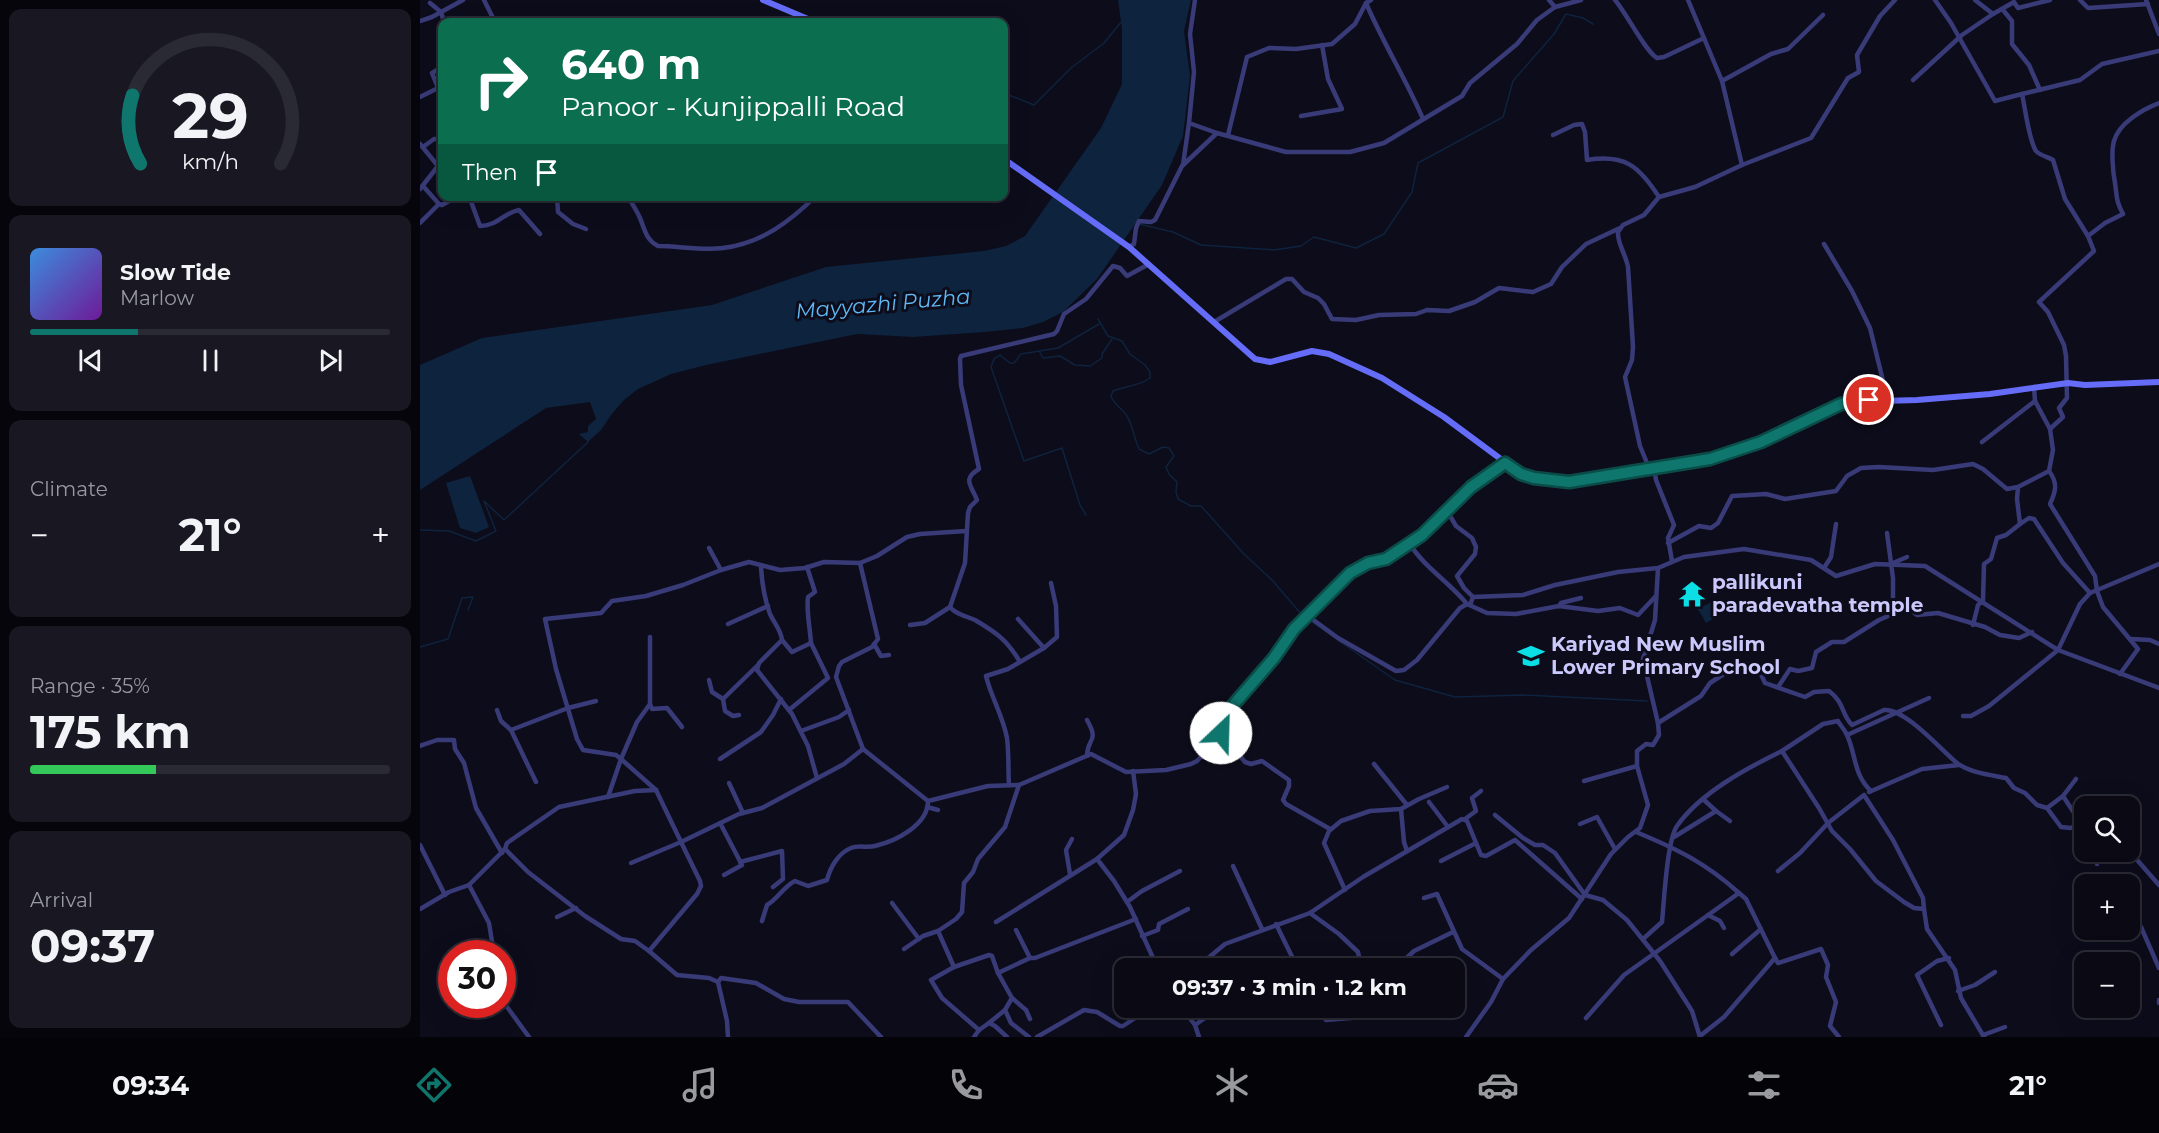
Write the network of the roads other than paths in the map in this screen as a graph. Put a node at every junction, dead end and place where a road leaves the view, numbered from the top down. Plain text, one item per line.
1 (463, 0) edge
2 (484, 0) edge
3 (763, 0) edge
4 (1195, 0) edge
5 (1550, 0) edge
6 (1581, 0) edge
7 (1615, 0) edge
8 (1688, 0) edge
9 (1895, 0) edge
10 (1935, 0) edge
11 (1975, 0) edge
12 (2050, 0) edge
13 (2080, 0) edge
14 (1367, 1) edge
15 (2147, 2) edge
16 (430, 3) dead end
17 (1555, 7) junction
18 (2003, 10) junction
19 (441, 12) junction
20 (1993, 14) junction
21 (1823, 15) dead end
22 (443, 18) edge
23 (493, 18) edge
24 (798, 18) edge
25 (420, 21) edge
26 (2159, 34) edge
27 (1704, 38) junction
28 (1959, 38) junction
29 (1322, 45) junction
30 (2159, 51) edge
31 (438, 69) edge
32 (1913, 80) dead end
33 (1722, 81) junction
34 (438, 88) edge
35 (438, 88) edge
36 (2040, 90) junction
37 (2022, 94) junction
38 (420, 97) edge
39 (2159, 102) edge
40 (1301, 116) dead end
41 (1423, 119) junction
42 (1189, 123) junction
43 (1217, 133) junction
44 (1228, 135) junction
45 (1553, 135) dead end
46 (438, 139) edge
47 (421, 145) edge
48 (1008, 162) edge
49 (1742, 165) junction
50 (1182, 166) junction
51 (421, 187) edge
52 (1659, 197) junction
53 (448, 201) edge
54 (471, 201) edge
55 (557, 201) edge
56 (631, 201) edge
57 (811, 201) edge
58 (439, 204) junction
59 (420, 223) edge
60 (1620, 228) junction
61 (586, 229) dead end
62 (540, 234) dead end
63 (2088, 236) junction
64 (1824, 244) dead end
65 (1129, 247) junction
66 (1149, 264) junction
67 (1214, 322) junction
68 (2159, 382) edge
69 (2068, 383) junction
70 (2034, 387) junction
71 (1888, 401) junction
72 (2036, 401) junction
73 (2050, 429) junction
74 (1982, 442) dead end
75 (1505, 463) junction
76 (1652, 468) junction
77 (2049, 471) junction
78 (2018, 487) junction
79 (1446, 509) junction
80 (1836, 524) dead end
81 (2020, 524) junction
82 (966, 531) junction
83 (1887, 533) dead end
84 (1409, 543) junction
85 (1668, 543) junction
86 (710, 548) dead end
87 (1907, 558) dead end
88 (1672, 561) junction
89 (860, 563) junction
90 (1890, 564) junction
91 (2159, 564) edge
92 (761, 567) junction
93 (807, 567) junction
94 (1658, 568) junction
95 (1824, 568) junction
96 (721, 570) junction
97 (1051, 583) dead end
98 (2097, 591) junction
99 (2090, 593) junction
100 (1473, 597) junction
101 (1655, 597) junction
102 (1581, 598) dead end
103 (1983, 602) junction
104 (1468, 605) junction
105 (768, 606) junction
106 (1559, 606) junction
107 (950, 607) junction
108 (1898, 612) junction
109 (1307, 618) junction
110 (1018, 619) dead end
111 (728, 624) dead end
112 (910, 625) dead end
113 (1973, 625) junction
114 (2032, 632) junction
115 (650, 637) dead end
116 (2131, 639) junction
117 (782, 640) junction
118 (811, 643) junction
119 (874, 644) junction
120 (2159, 644) edge
121 (1044, 648) junction
122 (2058, 650) junction
123 (889, 655) dead end
124 (1020, 662) junction
125 (757, 666) junction
126 (2120, 674) junction
127 (709, 680) dead end
128 (1778, 687) junction
129 (2159, 688) edge
130 (1929, 698) dead end
131 (723, 699) junction
132 (781, 699) junction
133 (596, 701) dead end
134 (650, 704) junction
135 (568, 708) junction
136 (497, 710) dead end
137 (789, 710) junction
138 (849, 710) junction
139 (1898, 713) junction
140 (739, 715) dead end
141 (1963, 717) dead end
142 (1087, 720) dead end
143 (1658, 723) junction
144 (682, 727) dead end
145 (511, 730) junction
146 (801, 731) junction
147 (1221, 733) junction
148 (1847, 735) junction
149 (420, 746) edge
150 (863, 750) junction
151 (1782, 751) junction
152 (1087, 756) junction
153 (621, 759) junction
154 (720, 759) dead end
155 (1374, 764) dead end
156 (1959, 765) junction
157 (1637, 766) junction
158 (1133, 771) junction
159 (817, 778) junction
160 (2076, 779) dead end
161 (536, 782) dead end
162 (1584, 782) dead end
163 (729, 783) dead end
164 (1009, 785) junction
165 (1019, 785) junction
166 (1447, 787) dead end
167 (656, 790) junction
168 (1481, 791) dead end
169 (1871, 791) junction
170 (1864, 795) junction
171 (2063, 796) junction
172 (608, 797) junction
173 (1703, 799) junction
174 (928, 801) junction
175 (1429, 802) dead end
176 (1407, 805) junction
177 (927, 807) junction
178 (2047, 808) junction
179 (1401, 809) junction
180 (938, 810) dead end
181 (1716, 811) junction
182 (743, 813) junction
183 (2074, 813) edge
184 (1495, 815) dead end
185 (1465, 819) junction
186 (1730, 821) dead end
187 (720, 823) junction
188 (1828, 823) junction
189 (1580, 824) dead end
190 (2074, 826) edge
191 (1448, 827) junction
192 (1330, 829) junction
193 (1636, 832) junction
194 (1674, 837) junction
195 (1072, 839) dead end
196 (681, 842) junction
197 (1476, 843) junction
198 (420, 845) edge
199 (1672, 846) junction
200 (1615, 849) junction
201 (503, 851) junction
202 (1407, 851) junction
203 (1097, 859) junction
204 (740, 861) junction
205 (1441, 861) dead end
206 (2139, 862) edge
207 (631, 863) dead end
208 (1233, 866) dead end
209 (1180, 871) dead end
210 (1778, 871) dead end
211 (1070, 874) junction
212 (724, 875) dead end
213 (469, 885) junction
214 (2159, 885) edge
215 (773, 887) dead end
216 (1345, 890) junction
217 (1738, 893) junction
218 (445, 895) junction
219 (1424, 898) dead end
220 (1584, 898) junction
221 (1127, 902) junction
222 (892, 903) dead end
223 (420, 909) edge
224 (576, 909) junction
225 (1188, 909) dead end
226 (1924, 909) junction
227 (1310, 913) junction
228 (1708, 915) junction
229 (556, 917) dead end
230 (1136, 919) junction
231 (762, 921) dead end
232 (996, 922) dead end
233 (1276, 924) junction
234 (2141, 927) dead end
235 (1724, 928) dead end
236 (1262, 929) junction
237 (1761, 929) junction
238 (1016, 930) dead end
239 (938, 931) junction
240 (1453, 932) junction
241 (1142, 936) junction
242 (919, 939) junction
243 (1642, 939) junction
244 (492, 940) edge
245 (904, 949) dead end
246 (649, 951) junction
247 (1732, 954) dead end
248 (1654, 955) junction
249 (1030, 958) junction
250 (1155, 958) edge
251 (1207, 958) edge
252 (1293, 958) edge
253 (1358, 958) edge
254 (1407, 958) edge
255 (1775, 958) junction
256 (1949, 958) junction
257 (954, 967) junction
258 (2159, 968) edge
259 (1995, 972) dead end
260 (998, 973) junction
261 (1503, 979) junction
262 (718, 981) junction
263 (1958, 991) junction
264 (1012, 998) junction
265 (1005, 1010) junction
266 (516, 1018) edge
267 (1136, 1018) edge
268 (1190, 1018) edge
269 (1205, 1018) edge
270 (1325, 1018) edge
271 (1351, 1018) edge
272 (1586, 1018) dead end
273 (1029, 1019) dead end
274 (989, 1023) junction
275 (1195, 1025) junction
276 (1941, 1025) dead end
277 (2006, 1027) dead end
278 (979, 1030) junction
279 (1984, 1036) edge
280 (530, 1037) edge
281 (728, 1037) edge
282 (881, 1037) edge
283 (974, 1037) edge
284 (1007, 1037) edge
285 (1029, 1037) edge
286 (1037, 1037) edge
287 (1200, 1037) edge
288 (1466, 1037) edge
289 (1700, 1037) edge
290 (1839, 1037) edge

1 - 19 street
2 - 23 street
3 - 24 main road
4 - 42 street
5 - 17 street
6 - 17 street
7 - 27 street
8 - 27 street
9 - 49 street
10 - 28 street
11 - 20 street
12 - 18 street
13 - 15 street
14 - 29 street
14 - 41 street
15 - 26 street
16 - 19 street
17 - 41 street
18 - 20 street
18 - 36 street
19 - 22 street
19 - 25 street
20 - 28 street
21 - 33 street
27 - 33 street
28 - 32 street
28 - 37 street
29 - 40 street
29 - 44 street
30 - 36 street
31 - 34 street
33 - 49 street
35 - 38 street
36 - 37 street
37 - 63 street
39 - 63 street
41 - 44 street
42 - 43 street
42 - 50 street
43 - 44 street
43 - 50 street
45 - 52 street
46 - 47 street
47 - 51 street
48 - 65 main road
49 - 52 street
50 - 65 street
51 - 58 street
52 - 60 street
53 - 58 street
54 - 62 street
55 - 61 street
56 - 57 street
58 - 59 street
60 - 67 street
60 - 76 street
63 - 69 street
64 - 71 street
65 - 66 main road
66 - 67 main road
66 - 82 street
67 - 75 main road
68 - 69 main road
69 - 70 main road
69 - 73 street
70 - 71 main road
70 - 72 street
71 - 76 main road
72 - 73 street
72 - 74 street
73 - 77 street
75 - 76 main road
75 - 79 street
76 - 85 street
77 - 78 street
77 - 98 street
78 - 81 street
78 - 85 street
79 - 84 street
79 - 100 street
80 - 95 street
81 - 99 street
81 - 103 street
82 - 89 street
82 - 107 street
83 - 90 street
84 - 104 street
84 - 109 street
85 - 88 street
86 - 96 street
87 - 90 street
88 - 94 street
88 - 95 street
89 - 93 street
89 - 119 street
90 - 95 street
90 - 103 street
90 - 108 street
91 - 98 street
92 - 93 street
92 - 96 street
92 - 105 street
93 - 118 street
94 - 100 street
94 - 101 street
96 - 135 street
97 - 121 street
98 - 99 street
98 - 116 street
99 - 122 street
100 - 104 street
101 - 106 street
101 - 143 street
102 - 106 street
103 - 113 street
103 - 114 street
104 - 106 street
104 - 109 street
105 - 111 street
105 - 117 street
107 - 112 street
107 - 124 street
108 - 113 street
108 - 128 street
109 - 147 street
110 - 121 street
113 - 114 street
114 - 122 street
115 - 134 street
116 - 120 street
116 - 126 street
117 - 118 street
117 - 125 street
118 - 137 street
119 - 123 street
119 - 138 street
121 - 124 street
122 - 126 street
122 - 141 street
124 - 164 street
125 - 131 street
125 - 132 street
126 - 129 street
127 - 131 street
128 - 139 street
128 - 143 street
130 - 139 street
131 - 140 street
132 - 137 street
132 - 154 street
133 - 135 street
134 - 144 street
134 - 153 street
135 - 145 street
135 - 153 street
136 - 145 street
137 - 146 street
138 - 146 street
138 - 150 street
139 - 148 street
139 - 156 street
142 - 152 street
143 - 157 street
145 - 161 street
146 - 159 street
147 - 158 street
147 - 192 street
148 - 151 street
148 - 169 street
149 - 201 street
150 - 159 street
150 - 174 street
151 - 173 street
151 - 188 street
152 - 158 street
152 - 165 street
153 - 167 street
153 - 172 street
155 - 176 street
156 - 169 street
156 - 178 street
157 - 162 street
157 - 193 street
158 - 203 street
159 - 182 street
160 - 171 street
163 - 182 street
164 - 165 street
164 - 174 street
165 - 239 street
166 - 176 street
167 - 172 street
167 - 196 street
168 - 185 street
169 - 170 street
170 - 188 street
170 - 226 street
171 - 178 street
171 - 183 street
172 - 201 street
173 - 181 street
173 - 194 street
174 - 177 street
175 - 191 street
176 - 179 street
177 - 180 street
177 - 231 street
178 - 190 street
179 - 192 street
179 - 202 street
181 - 186 street
181 - 194 street
182 - 187 street
184 - 220 street
185 - 191 street
185 - 197 street
187 - 196 street
187 - 204 street
188 - 210 street
188 - 226 street
189 - 200 street
191 - 202 street
192 - 216 street
193 - 199 street
193 - 200 street
194 - 199 street
195 - 211 street
196 - 207 street
196 - 246 street
197 - 205 street
197 - 220 street
198 - 218 street
199 - 217 street
199 - 243 street
200 - 220 street
201 - 213 street
201 - 224 street
202 - 216 street
203 - 211 street
203 - 221 street
204 - 212 street
204 - 215 street
206 - 214 street
208 - 236 street
209 - 221 street
211 - 232 street
213 - 218 street
213 - 244 street
216 - 227 street
217 - 228 street
217 - 237 street
218 - 223 street
219 - 240 street
220 - 243 street
220 - 261 street
221 - 230 street
222 - 242 street
224 - 229 street
224 - 246 street
225 - 241 street
226 - 256 street
227 - 233 street
227 - 253 street
228 - 235 street
228 - 248 street
230 - 241 street
230 - 249 street
233 - 236 street
233 - 252 street
234 - 258 street
236 - 251 street
237 - 247 street
237 - 255 street
238 - 249 street
239 - 242 street
239 - 257 street
240 - 254 street
240 - 261 street
241 - 250 street
242 - 245 street
243 - 248 street
246 - 262 street
248 - 272 street
248 - 289 street
249 - 260 street
255 - 289 street
255 - 290 street
256 - 263 street
256 - 276 street
257 - 260 street
257 - 278 street
259 - 263 street
260 - 264 street
261 - 288 street
262 - 281 street
262 - 282 street
263 - 279 street
264 - 265 street
264 - 273 street
265 - 274 street
265 - 285 street
266 - 280 street
267 - 286 street
268 - 275 street
269 - 275 street
270 - 271 street
274 - 278 street
274 - 284 street
275 - 287 street
277 - 279 street
278 - 283 street

